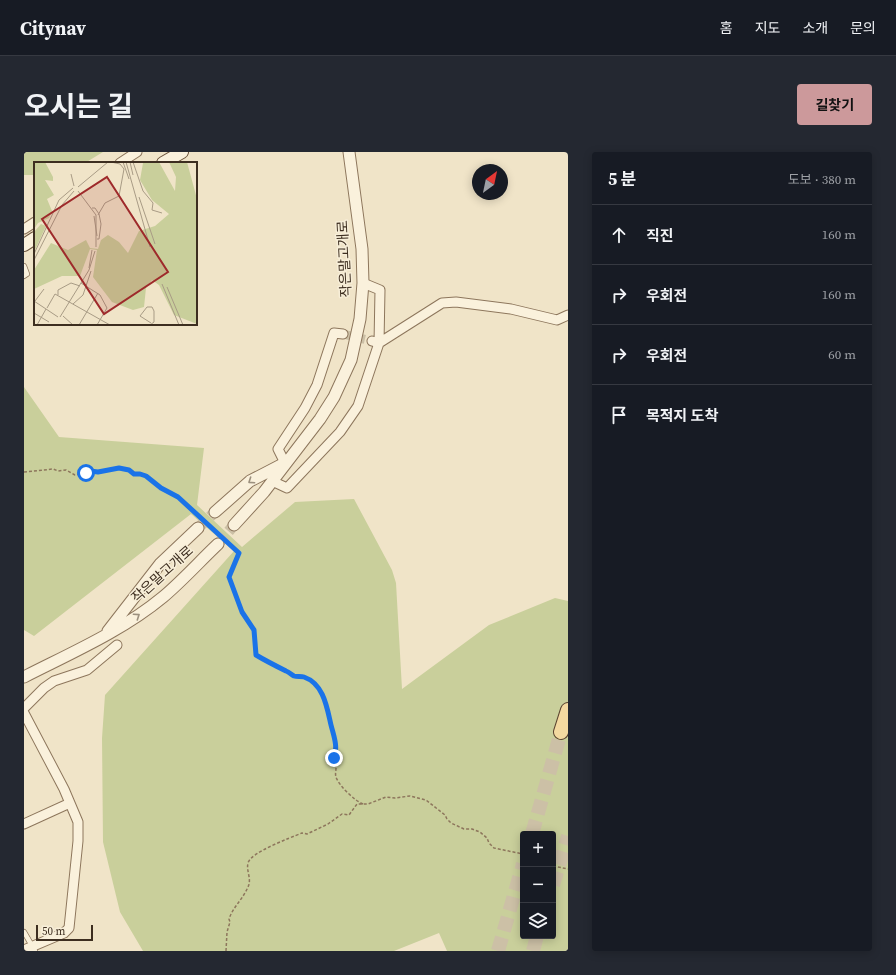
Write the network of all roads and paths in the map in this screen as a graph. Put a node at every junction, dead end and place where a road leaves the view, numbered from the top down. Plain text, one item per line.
1 (182, 152) edge
2 (349, 152) edge
3 (133, 153) edge
4 (121, 162) edge
5 (166, 162) edge
6 (34, 223) edge
7 (24, 229) edge
8 (34, 239) edge
9 (24, 245) edge
10 (24, 266) edge
11 (24, 276) edge
12 (363, 283) junction
13 (568, 315) edge
14 (343, 334) dead end
15 (375, 342) junction
16 (285, 463) junction
17 (24, 472) edge
18 (272, 481) junction
19 (215, 512) tunnel mouth
20 (234, 525) tunnel mouth
21 (198, 528) tunnel mouth
22 (223, 541) junction
23 (104, 636) junction
24 (117, 645) dead end
25 (24, 678) edge
26 (24, 708) edge
27 (568, 710) edge
28 (24, 713) edge
29 (561, 732) tunnel mouth
30 (70, 802) junction
31 (364, 804) junction
32 (24, 824) edge
33 (520, 853) edge
34 (556, 867) edge
35 (568, 869) edge
36 (24, 932) edge
37 (30, 949) edge
38 (226, 951) edge

1 - 5 main road
2 - 12 street, 작은말고개로
3 - 4 street
6 - 7 street
8 - 9 main road
10 - 11 lane
12 - 15 street
12 - 16 street, 작은말고개로
13 - 15 street
14 - 16 street
15 - 18 street
16 - 18 street, 작은말고개로
16 -> 19 street, 작은말고개로
17 - 22 path
18 - 20 street, 작은말고개로
21 - 23 street, 작은말고개로
23 -> 22 street, 작은말고개로
22 - 31 path
23 - 25 street, 작은말고개로
24 - 26 street
27 - 29 main road
28 - 30 street
30 - 32 street
30 - 37 street
31 - 33 path
31 - 38 path
34 - 35 path
36 - 37 lane

